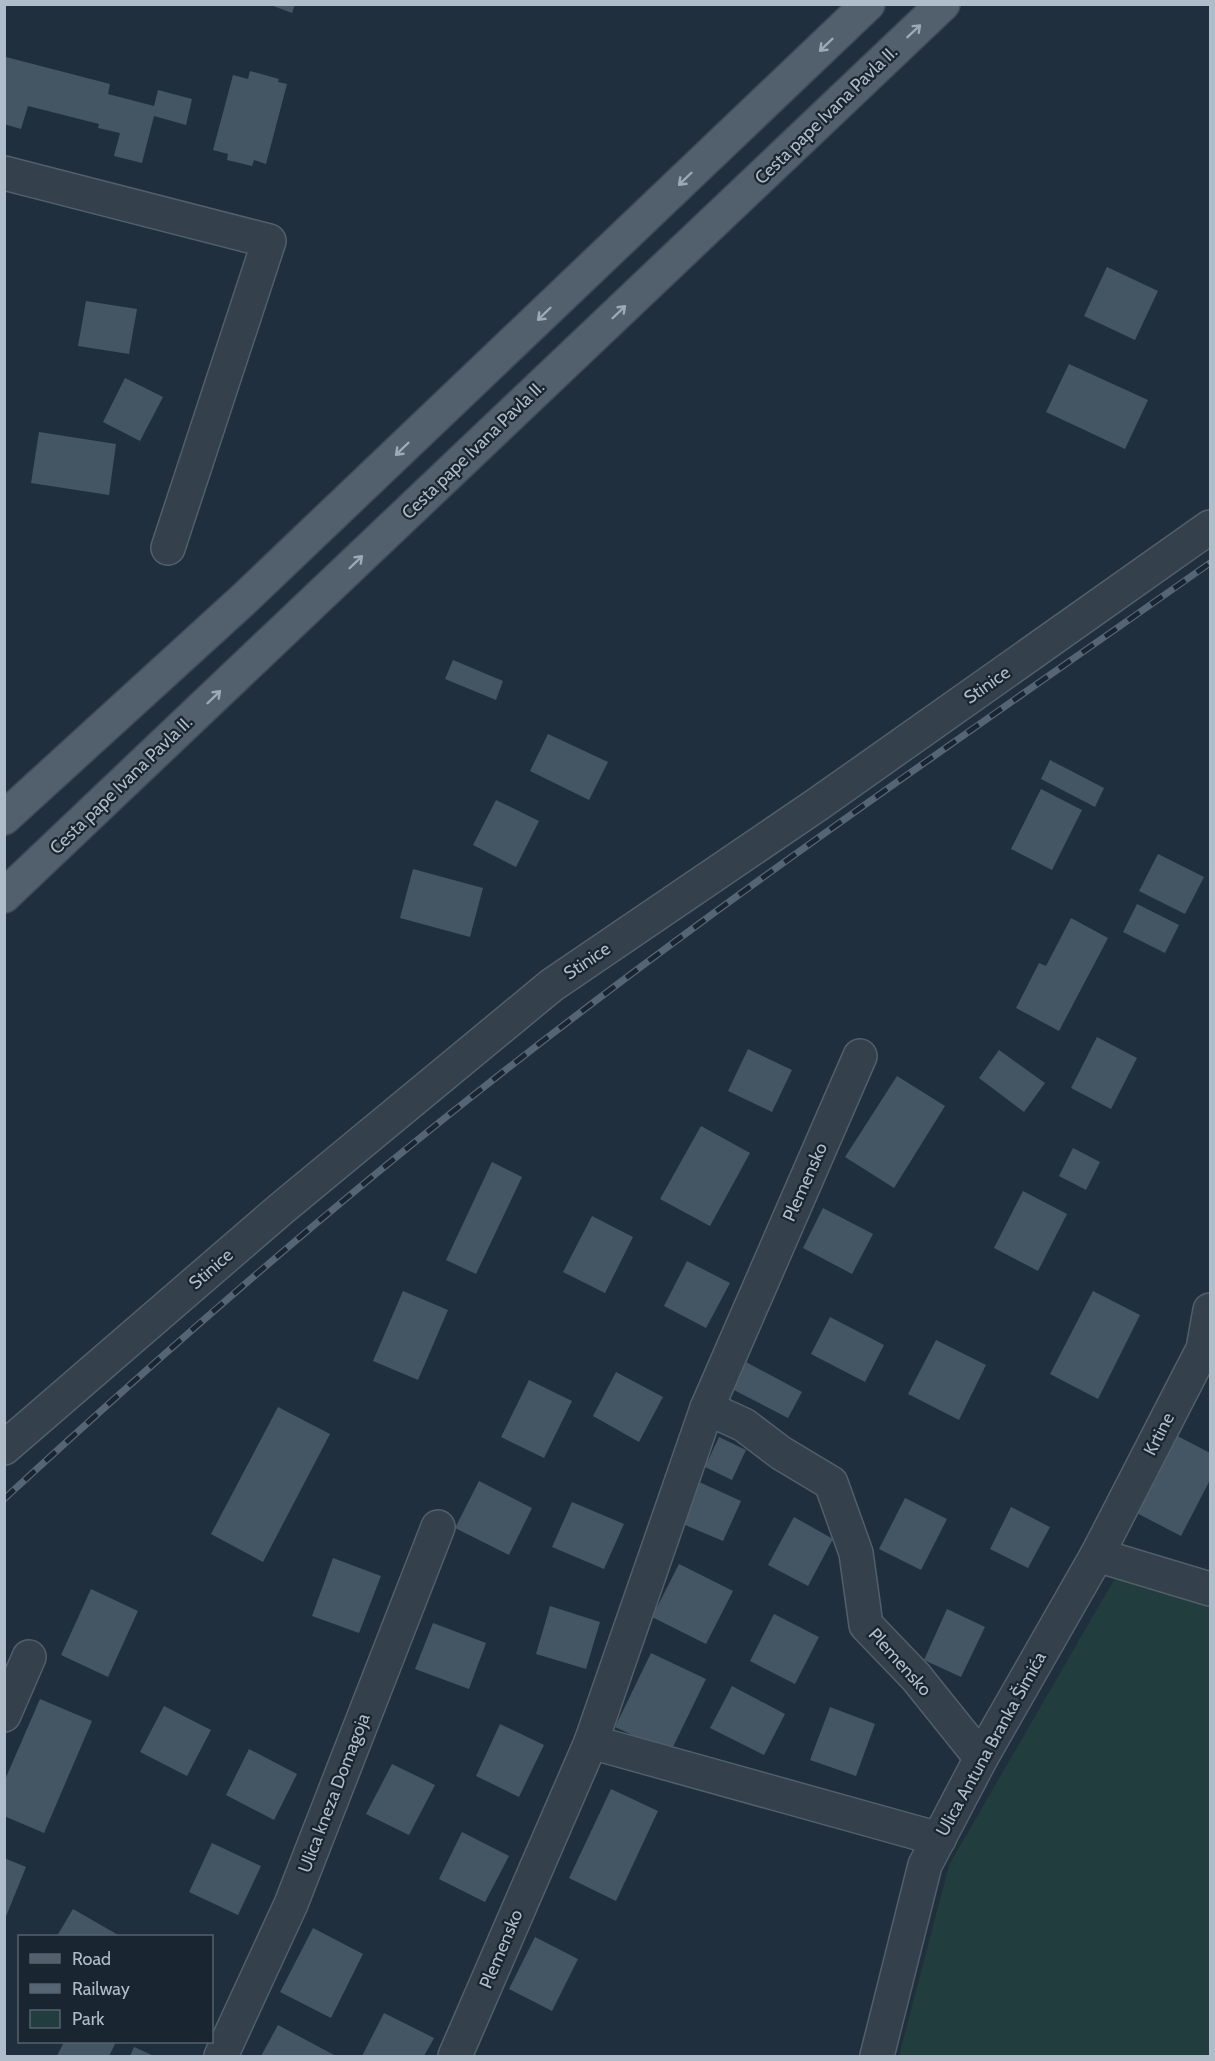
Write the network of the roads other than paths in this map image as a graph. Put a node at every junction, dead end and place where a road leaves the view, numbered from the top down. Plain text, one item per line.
1 (868, 4) edge
2 (943, 4) edge
3 (4, 174) edge
4 (1210, 526) edge
5 (168, 548) dead end
6 (4, 818) edge
7 (4, 896) edge
8 (860, 1056) dead end
9 (1210, 1310) edge
10 (707, 1408) junction
11 (4, 1449) edge
12 (438, 1527) dead end
13 (1097, 1555) junction
14 (1210, 1589) edge
15 (29, 1657) dead end
16 (4, 1715) edge
17 (591, 1742) junction
18 (981, 1758) junction
19 (939, 1839) junction
20 (221, 2056) edge
21 (454, 2056) edge
22 (877, 2056) edge

1 -> 6 main road
7 -> 2 main road, Cesta pape Ivana Pavla II.
3 - 5 street
4 - 11 street, Stinice
8 - 10 street, Plemensko
9 - 13 street, Krtine
10 - 17 street, Plemensko
10 - 18 street, Plemensko
12 - 20 street, Ulica kneza Domagoja
13 - 14 street
13 - 18 street, Ulica Antuna Branka Šimića
15 - 16 street
17 - 19 street
17 - 21 street, Plemensko
18 - 19 street, Ulica Antuna Branka Šimića
19 - 22 street, Ulica Antuna Branka Šimića

